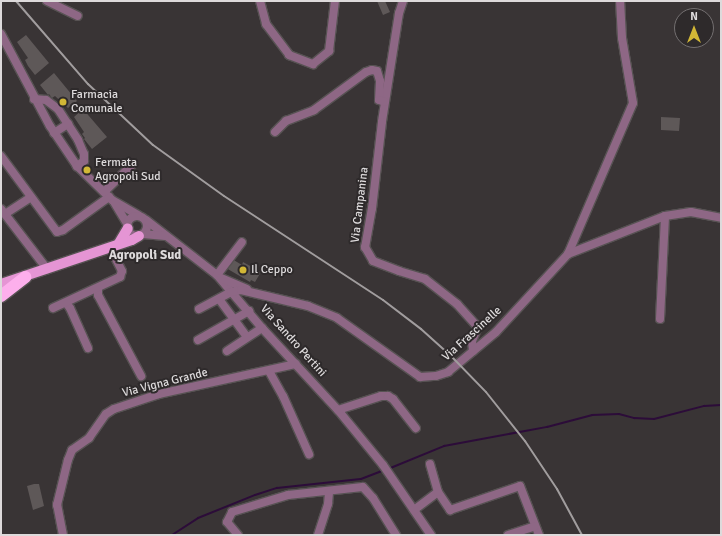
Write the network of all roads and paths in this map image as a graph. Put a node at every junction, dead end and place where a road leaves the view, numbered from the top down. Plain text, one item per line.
1 (47, 1) edge
2 (260, 1) edge
3 (335, 1) edge
4 (403, 1) edge
5 (620, 1) edge
6 (78, 16) dead end
7 (1, 34) edge
8 (4, 44) edge
9 (34, 99) junction
10 (385, 102) junction
11 (68, 124) junction
12 (54, 132) junction
13 (275, 132) dead end
14 (1, 156) edge
15 (132, 165) dead end
16 (78, 166) junction
17 (109, 196) junction
18 (31, 197) junction
19 (3, 212) edge
20 (138, 215) junction
21 (665, 216) junction
22 (721, 218) edge
23 (146, 220) junction
24 (128, 226) junction
25 (141, 235) junction
26 (165, 236) junction
27 (242, 242) dead end
28 (115, 245) junction
29 (568, 254) junction
30 (47, 269) junction
31 (217, 275) junction
32 (25, 277) junction
33 (1, 284) edge
34 (98, 288) junction
35 (250, 292) junction
36 (233, 294) junction
37 (1, 296) edge
38 (219, 299) junction
39 (66, 303) junction
40 (53, 308) dead end
41 (199, 309) dead end
42 (247, 309) junction
43 (660, 319) dead end
44 (233, 321) junction
45 (262, 328) junction
46 (247, 337) junction
47 (198, 340) dead end
48 (88, 348) dead end
49 (227, 351) dead end
50 (474, 351) junction
51 (296, 364) junction
52 (269, 371) junction
53 (141, 376) dead end
54 (338, 410) junction
55 (416, 428) dead end
56 (309, 454) dead end
57 (430, 464) dead end
58 (329, 492) junction
59 (438, 492) junction
60 (414, 510) junction
61 (535, 526) junction
62 (63, 535) edge
63 (238, 535) edge
64 (318, 535) edge
65 (396, 535) edge
66 (431, 535) edge
67 (508, 535) edge
68 (539, 535) edge

1 - 6 street
2 - 3 street
4 - 10 street, Via Campanina
5 - 29 street
7 - 8 street
8 - 9 street
9 - 11 street
9 - 12 street
10 - 13 street
10 - 50 street, Via Campanina
11 - 12 street
11 - 16 street
12 - 16 street
14 - 18 street
15 - 17 street
16 - 17 street
17 - 18 street
17 - 20 street
17 - 24 street
18 - 19 street
19 - 30 street
20 - 23 street
20 - 24 street
21 - 22 street, Via Frascinelle
21 - 29 street, Via Frascinelle
21 - 43 street
23 - 25 street
23 - 26 street, Via Sandro Pertini
24 - 25 street
24 - 28 main road
25 - 26 street
25 - 28 main road
26 - 31 street, Via Sandro Pertini
27 - 31 street
28 - 30 main road
28 - 34 street
29 - 50 street, Via Frascinelle
30 - 32 main road
31 - 35 street, Via Frascinelle
31 - 36 street, Via Sandro Pertini
32 - 33 main road
32 - 37 highway
34 - 39 street
34 - 53 street
35 - 36 street, Via Frascinelle
35 - 42 street
35 - 50 street, Via Frascinelle
36 - 38 street
36 - 42 street, Via Sandro Pertini
38 - 41 street
38 - 44 street
39 - 40 street
39 - 48 street
42 - 44 street
42 - 45 street, Via Sandro Pertini
44 - 46 street
44 - 47 street
45 - 46 street
45 - 51 street, Via Sandro Pertini
46 - 49 street
51 - 52 street, Via Vigna Grande
51 - 54 street, Via Sandro Pertini
52 - 56 street
52 - 62 street, Via Vigna Grande
54 - 55 street
54 - 60 street, Via Sandro Pertini
57 - 59 street
58 - 63 street
58 - 64 street
58 - 65 street
59 - 60 street
59 - 61 street
60 - 66 street, Via Sandro Pertini
61 - 67 street
61 - 68 street

